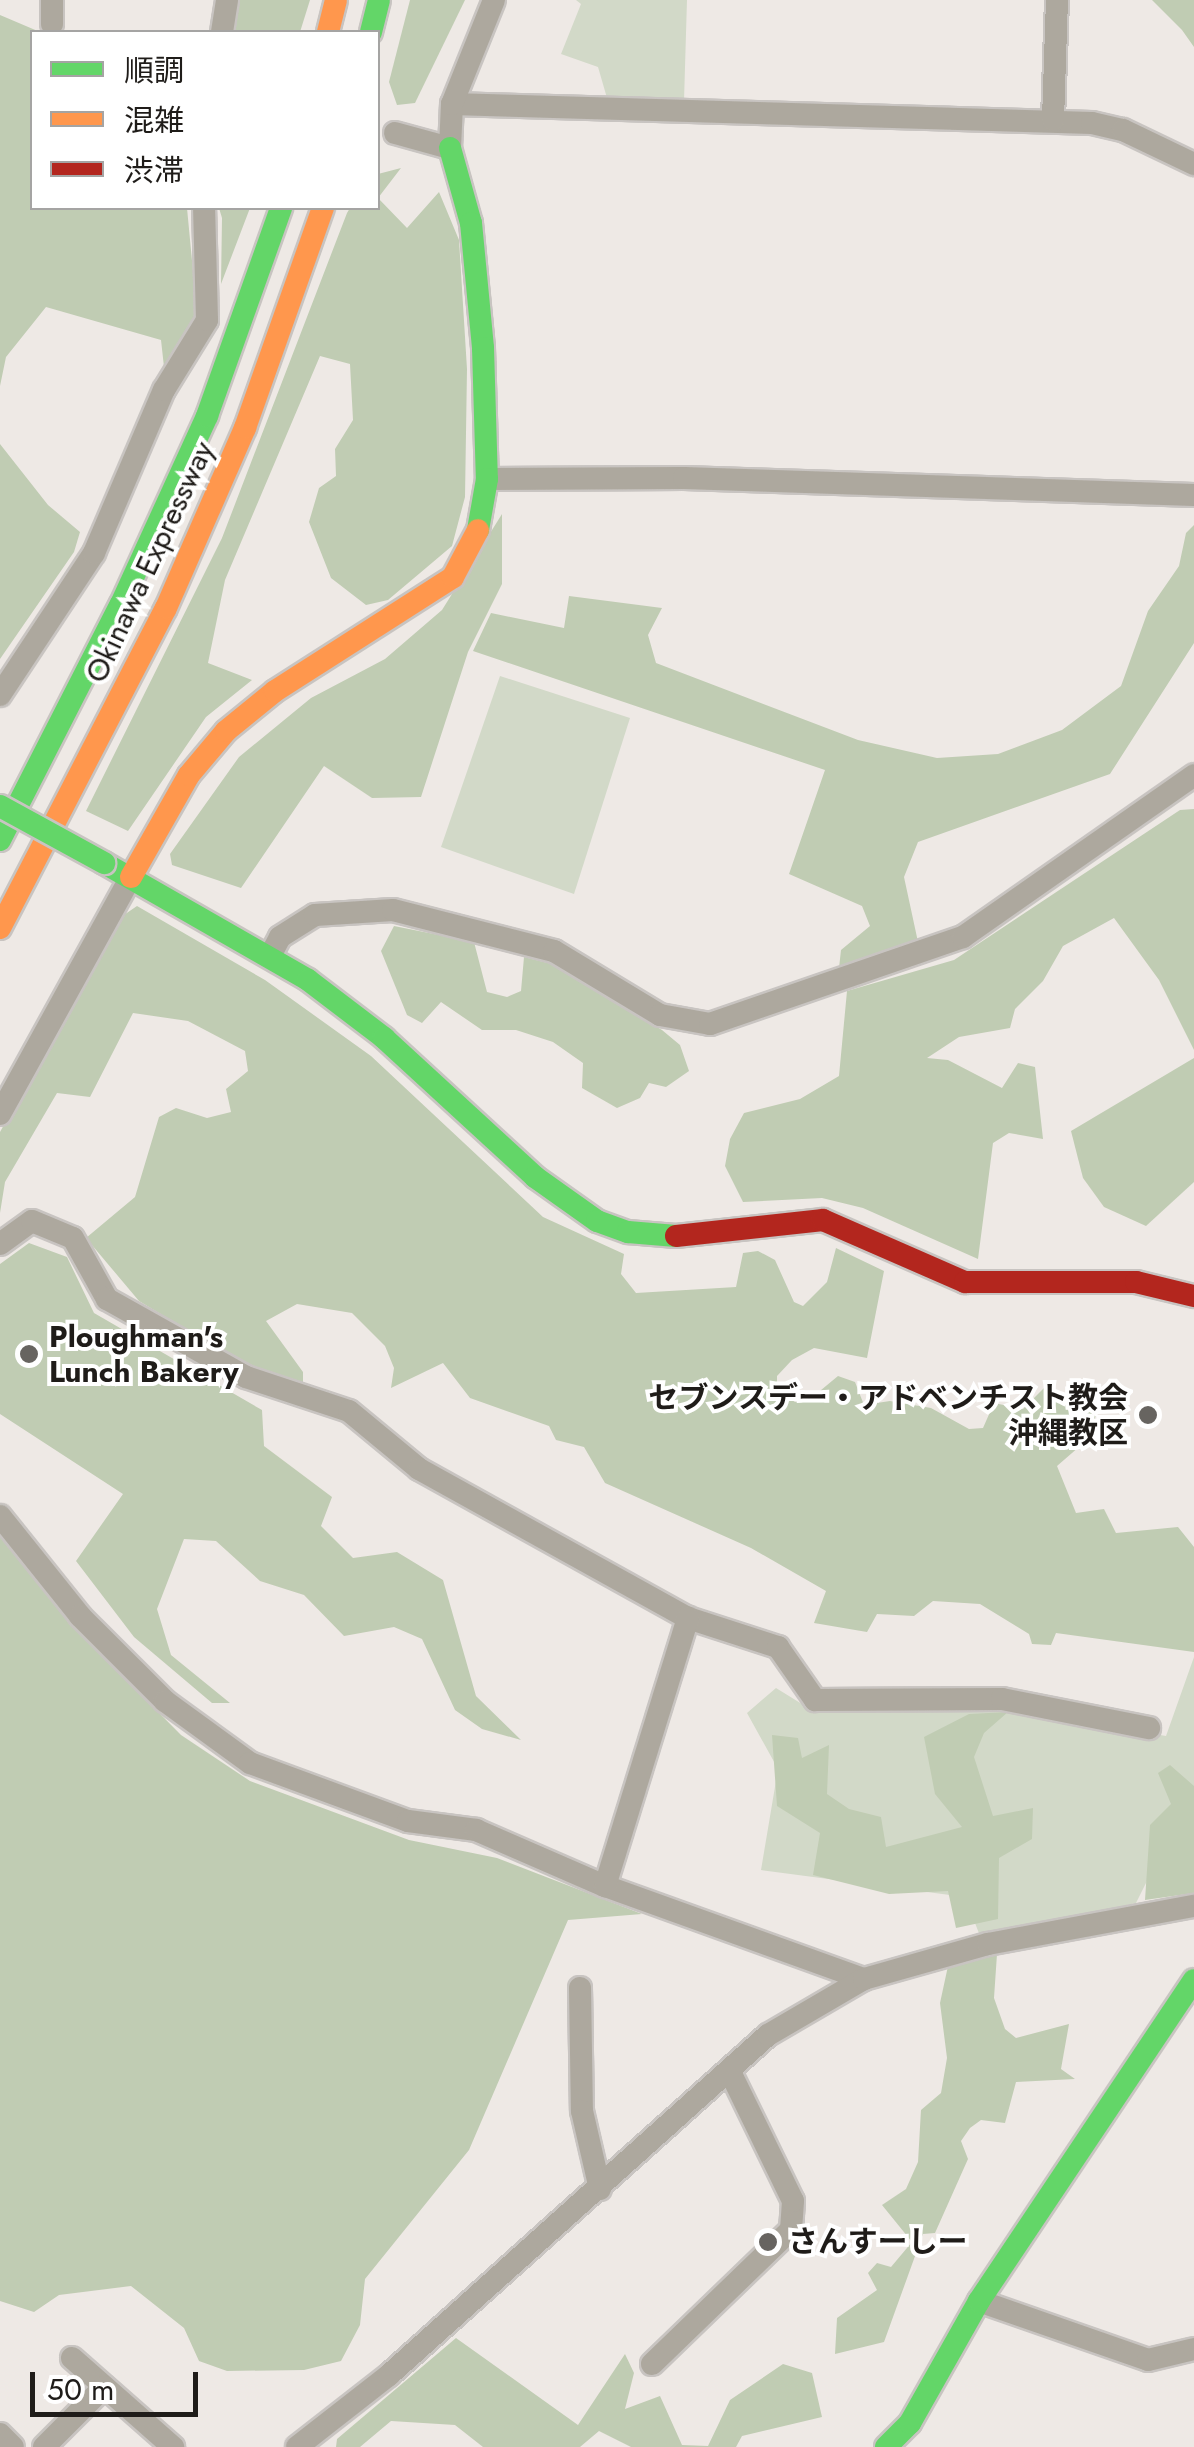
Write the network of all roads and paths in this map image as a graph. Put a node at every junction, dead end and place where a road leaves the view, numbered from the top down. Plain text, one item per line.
1 (226, 0) edge
2 (336, 0) edge
3 (379, 0) edge
4 (494, 0) edge
5 (1057, 0) edge
6 (222, 30) edge
7 (328, 30) edge
8 (372, 30) edge
9 (452, 104) junction
10 (1053, 120) junction
11 (395, 133) dead end
12 (450, 148) junction
13 (1194, 164) edge
14 (204, 210) edge
15 (280, 210) edge
16 (322, 210) edge
17 (487, 479) junction
18 (1194, 495) edge
19 (0, 695) edge
20 (1194, 775) edge
21 (0, 806) edge
22 (0, 840) edge
23 (131, 877) junction
24 (0, 928) edge
25 (270, 956) junction
26 (0, 1114) edge
27 (0, 1244) edge
28 (1194, 1296) edge
29 (0, 1516) edge
30 (688, 1618) junction
31 (1149, 1728) dead end
32 (605, 1886) junction
33 (1194, 1906) edge
34 (864, 1979) junction
35 (1194, 1980) edge
36 (580, 1988) dead end
37 (1184, 2009) edge
38 (731, 2074) junction
39 (600, 2189) junction
40 (979, 2300) junction
41 (1194, 2349) edge
42 (72, 2358) dead end
43 (652, 2364) dead end
44 (104, 2387) junction
45 (0, 2434) edge
46 (13, 2447) edge
47 (44, 2447) edge
48 (173, 2447) edge
49 (297, 2447) edge
50 (886, 2447) edge

1 - 6 street
2 - 7 main road
3 - 8 main road
4 - 9 street
5 - 10 street
9 - 10 street
9 - 12 street
10 - 13 street
11 - 12 street
12 - 17 main road
14 - 19 street
15 - 22 main road, Okinawa Expressway
16 - 24 main road, Okinawa Expressway
17 - 18 street
17 - 23 main road
20 - 25 street
21 - 23 main road, bridge
23 - 25 main road
23 - 26 street
25 - 28 main road
27 - 30 street
29 - 32 street
30 - 31 street
30 - 32 street
32 - 34 street
33 - 34 street
34 - 38 street
35 - 37 main road
36 - 39 street
37 - 40 main road
38 - 39 street
38 - 43 street
39 - 49 street
40 - 41 street
40 - 50 main road
42 - 44 street
44 - 47 street
44 - 48 street
45 - 46 street

